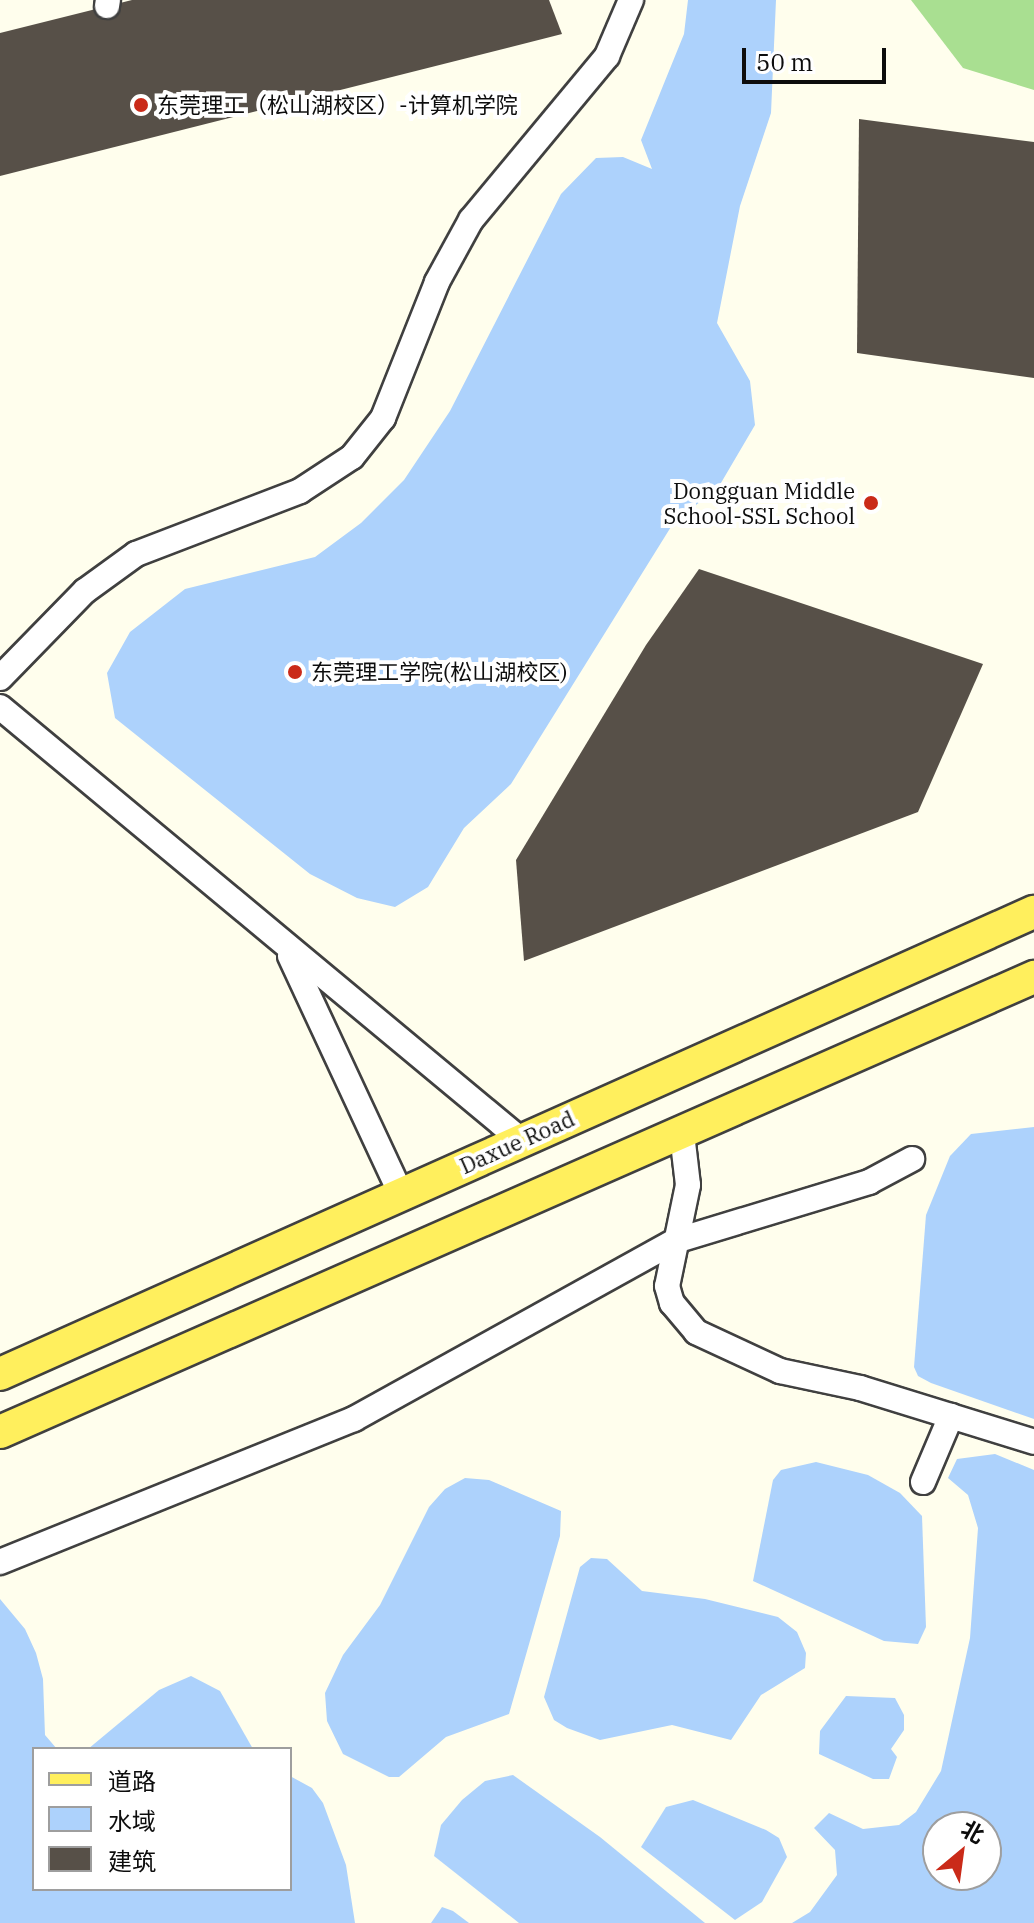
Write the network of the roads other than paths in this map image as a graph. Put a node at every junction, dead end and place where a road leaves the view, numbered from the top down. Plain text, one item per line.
1 (631, 0) edge
2 (0, 678) edge
3 (0, 707) edge
4 (1034, 912) edge
5 (287, 950) junction
6 (1034, 977) edge
7 (682, 1134) junction
8 (521, 1140) junction
9 (912, 1159) dead end
10 (401, 1194) junction
11 (675, 1241) junction
12 (0, 1374) edge
13 (951, 1416) junction
14 (0, 1432) edge
15 (1034, 1442) edge
16 (923, 1482) dead end
17 (0, 1562) edge

1 - 2 street
3 - 5 street
4 - 8 main road, Daxue Road
5 - 8 street
5 - 10 street
6 - 7 main road
7 - 11 street
7 - 14 main road
8 - 10 main road, Daxue Road
9 - 11 street
10 - 12 main road, Daxue Road
11 - 13 street
11 - 17 street
13 - 15 street
13 - 16 street

